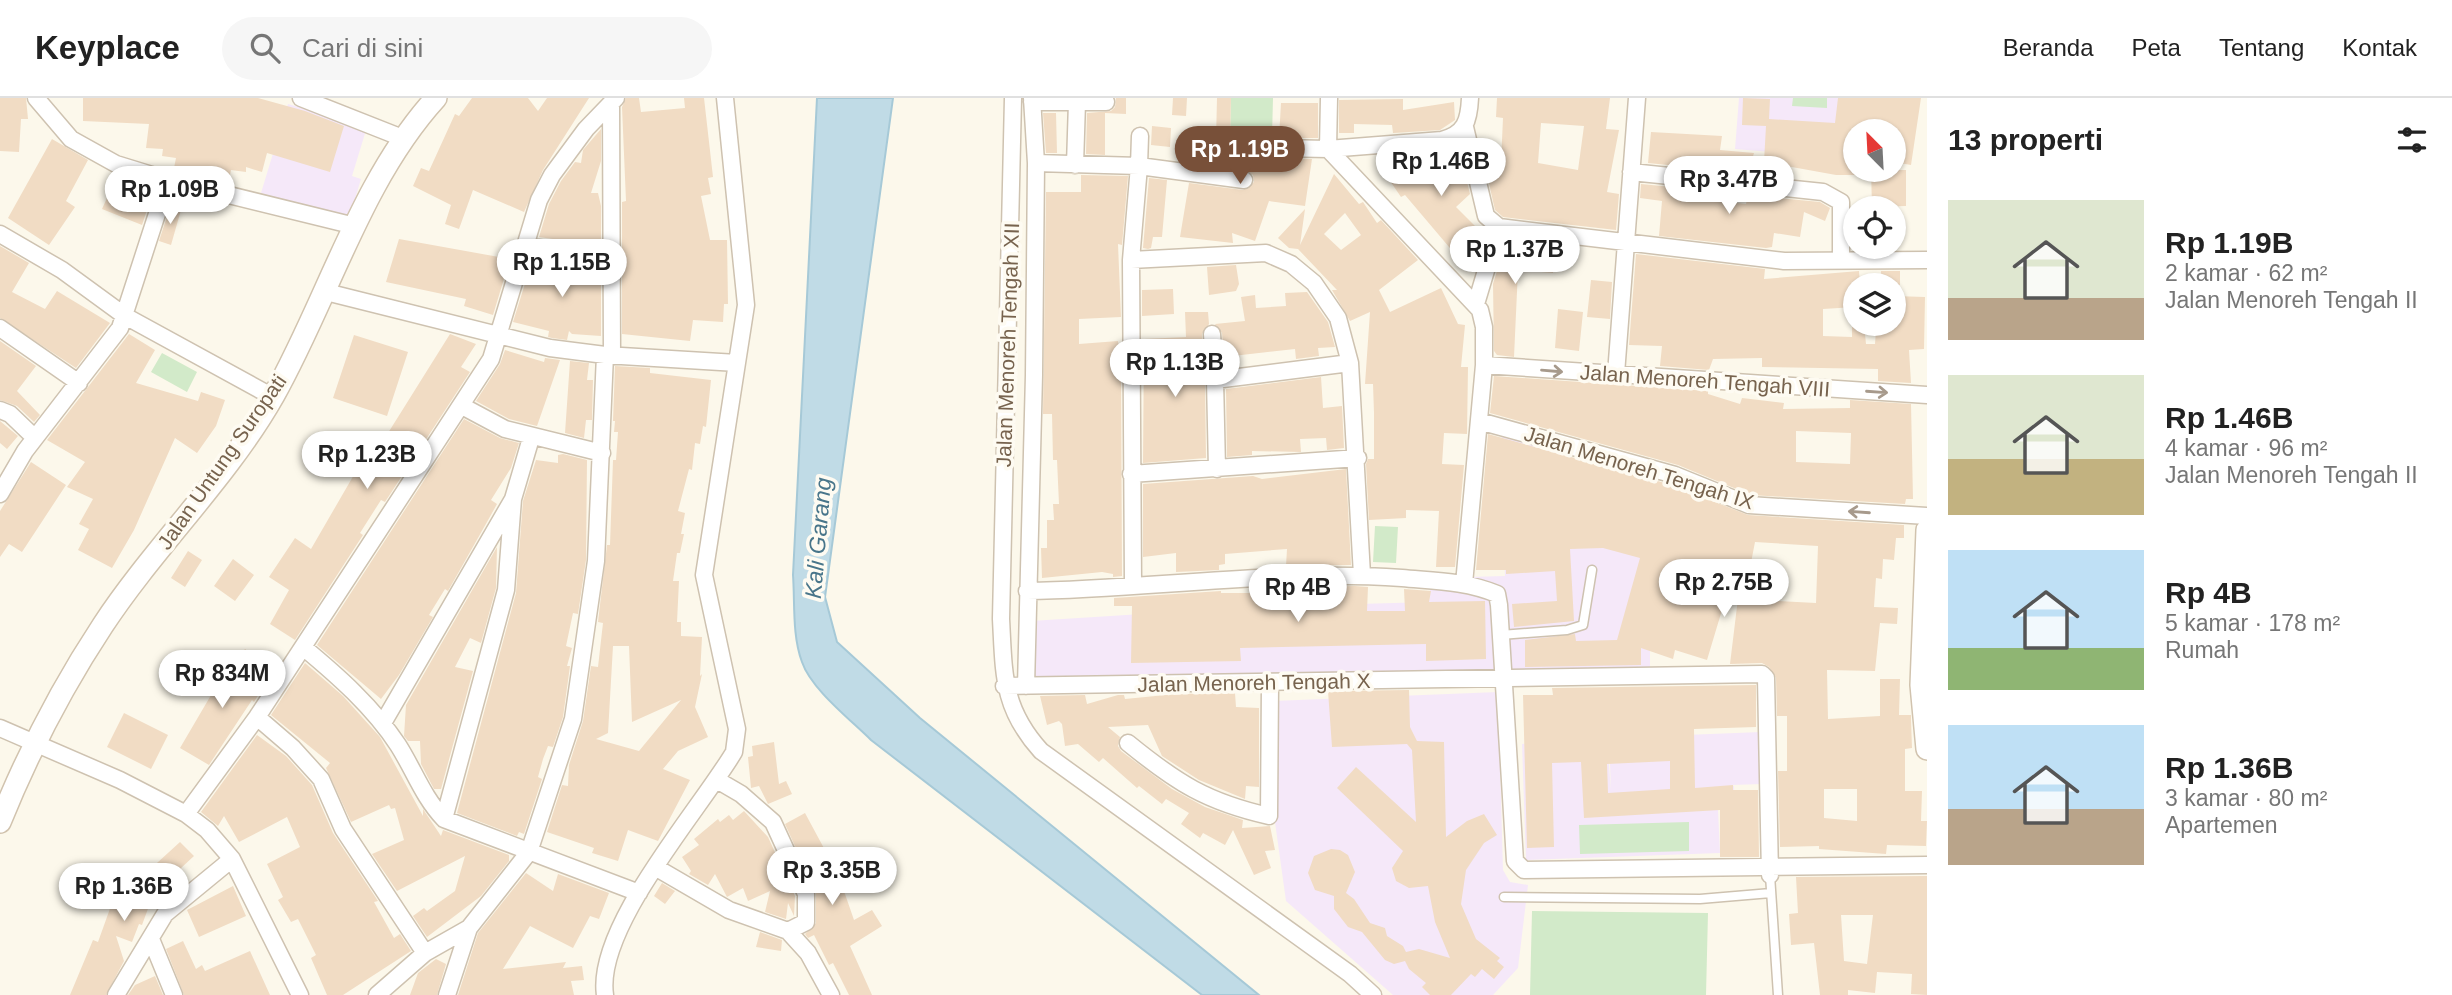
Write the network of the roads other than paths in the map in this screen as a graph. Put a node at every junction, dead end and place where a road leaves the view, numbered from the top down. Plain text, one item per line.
1 (36, 98) edge
2 (301, 98) edge
3 (725, 98) edge
4 (1013, 98) edge
5 (1329, 98) edge
6 (1470, 98) edge
7 (1637, 98) edge
8 (434, 99) edge
9 (1032, 100) edge
10 (614, 101) edge
11 (1077, 102) junction
12 (1106, 102) dead end
13 (1465, 127) junction
14 (1140, 136) dead end
15 (405, 139) junction
16 (1279, 148) dead end
17 (1328, 149) junction
18 (1036, 163) junction
19 (1075, 165) junction
20 (1139, 166) junction
21 (1631, 172) junction
22 (168, 180) junction
23 (1244, 180) dead end
24 (355, 226) junction
25 (1499, 227) junction
26 (0, 233) edge
27 (1626, 241) junction
28 (524, 246) junction
29 (610, 258) junction
30 (1131, 260) junction
31 (1927, 260) edge
32 (1841, 261) junction
33 (326, 292) junction
34 (1476, 303) junction
35 (125, 316) junction
36 (0, 328) edge
37 (1212, 334) dead end
38 (498, 336) junction
39 (608, 356) junction
40 (737, 363) junction
41 (1350, 363) junction
42 (1484, 365) junction
43 (1616, 374) junction
44 (1215, 380) junction
45 (79, 383) junction
46 (1927, 395) edge
47 (273, 397) junction
48 (461, 405) junction
49 (0, 410) edge
50 (1479, 421) junction
51 (35, 438) junction
52 (531, 438) junction
53 (602, 453) junction
54 (1358, 458) junction
55 (1217, 469) junction
56 (1131, 474) junction
57 (0, 494) edge
58 (513, 499) junction
59 (1927, 516) edge
60 (1927, 530) edge
61 (1926, 563) edge
62 (1592, 570) dead end
63 (1362, 575) junction
64 (1133, 584) junction
65 (1464, 584) junction
66 (1027, 591) junction
67 (1501, 635) junction
68 (303, 647) junction
69 (1504, 677) junction
70 (1269, 684) junction
71 (1026, 685) junction
72 (1004, 686) junction
73 (257, 717) junction
74 (383, 723) junction
75 (0, 728) edge
76 (33, 743) junction
77 (1128, 743) dead end
78 (1927, 749) edge
79 (718, 780) junction
80 (186, 814) junction
81 (444, 819) junction
82 (0, 822) edge
83 (529, 852) junction
84 (232, 859) junction
85 (1927, 865) edge
86 (655, 867) junction
87 (1770, 871) junction
88 (639, 893) junction
89 (1771, 893) junction
90 (1504, 897) dead end
91 (469, 928) junction
92 (788, 931) junction
93 (151, 939) junction
94 (425, 953) junction
95 (116, 995) edge
96 (174, 995) edge
97 (300, 995) edge
98 (377, 995) edge
99 (447, 995) edge
100 (605, 995) edge
101 (831, 995) edge
102 (1373, 995) edge
103 (1779, 995) edge

1 - 22 street
2 - 15 street
3 - 40 street
4 - 72 street, Jalan Menoreh Tengah XII
5 - 17 street
6 - 13 street
7 - 21 street
8 - 15 main road, Jalan Untung Suropati
9 - 11 street
9 - 18 street
10 - 28 street
10 - 29 street
11 - 12 street
11 - 19 street
13 - 17 street
13 - 25 street
14 - 20 street
15 - 24 main road, Jalan Untung Suropati
16 - 17 street
17 - 34 street
18 - 19 street
18 - 66 street
19 - 20 street
20 - 23 street
20 - 30 street
21 - 27 street
21 - 32 street
22 - 24 street
22 - 35 street
24 - 33 main road, Jalan Untung Suropati
25 - 27 street
25 - 34 street
26 - 35 street
27 - 32 street
27 - 43 street
28 - 29 street
28 - 38 street
29 - 39 street
30 - 41 street
30 - 56 street
31 - 32 street
33 - 38 street
33 - 47 main road, Jalan Untung Suropati
34 - 42 street
35 - 45 street
35 - 47 street
36 - 45 street
37 - 44 street
38 - 39 street
38 - 48 street
39 - 40 street
39 - 53 street
40 - 79 street
41 - 44 street
41 - 54 street
42 -> 43 street, Jalan Menoreh Tengah VIII
42 - 50 street
43 -> 46 street, Jalan Menoreh Tengah VIII
44 - 55 street
45 - 51 street
47 - 76 main road, Jalan Untung Suropati
48 - 52 street
48 - 68 street
49 - 51 street
59 -> 50 street, Jalan Menoreh Tengah IX
50 - 65 street
51 - 57 street
52 - 53 street
52 - 58 street
53 - 83 street
54 - 55 street
54 - 63 street
55 - 56 street
56 - 64 street
58 - 74 street
58 - 81 street
60 - 61 main road
61 - 78 main road
62 - 67 lane
63 - 64 street
63 - 65 street
64 - 66 street
65 - 67 street
66 - 71 street
67 - 69 street
68 - 73 street
68 - 74 street
69 - 70 street, Jalan Menoreh Tengah X
69 - 87 street
69 - 87 street, Jalan Menoreh Tengah X
70 - 71 street, Jalan Menoreh Tengah X
70 - 77 street
71 - 72 street, Jalan Menoreh Tengah X
72 - 102 street
73 - 80 street
73 - 94 street
74 - 81 street
75 - 76 street
76 - 80 street
76 - 82 main road, Jalan Untung Suropati
79 - 86 street
79 - 92 street
80 - 84 street
81 - 83 street
83 - 88 street
83 - 91 street
84 - 93 street
84 - 97 street
85 - 87 street
86 - 88 street
86 - 92 street
87 - 89 lane, Jalan Menoreh Tengah X
88 - 100 street
89 - 90 lane
89 - 103 lane, Jalan Menoreh Tengah X
91 - 94 street
91 - 99 street
92 - 101 street
93 - 95 street
93 - 96 street
94 - 98 street

